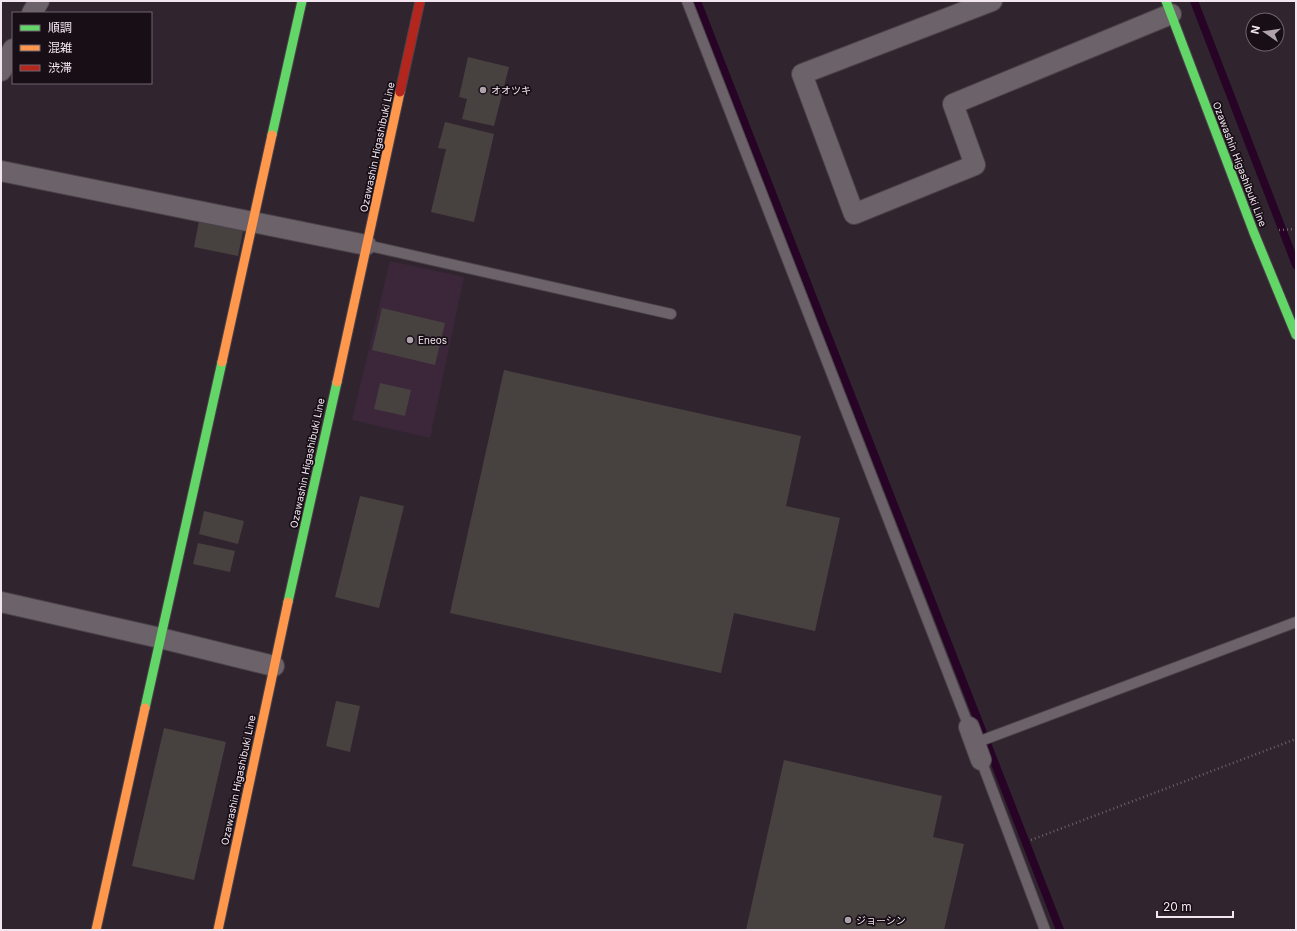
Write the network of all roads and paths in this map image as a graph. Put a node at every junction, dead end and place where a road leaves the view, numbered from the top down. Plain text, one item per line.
1 (39, 1) edge
2 (302, 1) edge
3 (420, 1) edge
4 (686, 1) edge
5 (992, 1) edge
6 (1168, 7) edge
7 (33, 12) edge
8 (12, 51) edge
9 (1, 71) edge
10 (1, 171) edge
11 (252, 222) junction
12 (366, 245) junction
13 (671, 314) dead end
14 (1296, 335) edge
15 (1, 602) edge
16 (1296, 622) edge
17 (160, 638) junction
18 (274, 666) junction
19 (1296, 739) edge
20 (975, 743) junction
21 (1013, 847) junction
22 (96, 930) edge
23 (218, 930) edge
24 (1045, 930) edge

1 - 7 street
2 - 11 main road
3 - 12 main road, Ozawashin Higashibuki Line
4 - 20 lane
5 - 6 street
6 - 14 main road, Ozawashin Higashibuki Line
8 - 9 street
10 - 11 street
11 - 12 street
11 - 17 main road
12 - 13 lane
12 - 18 main road, Ozawashin Higashibuki Line
15 - 17 street
16 - 20 lane
17 - 18 street
17 - 22 main road
18 - 23 main road, Ozawashin Higashibuki Line
19 - 21 path
20 - 21 lane
21 - 24 lane

